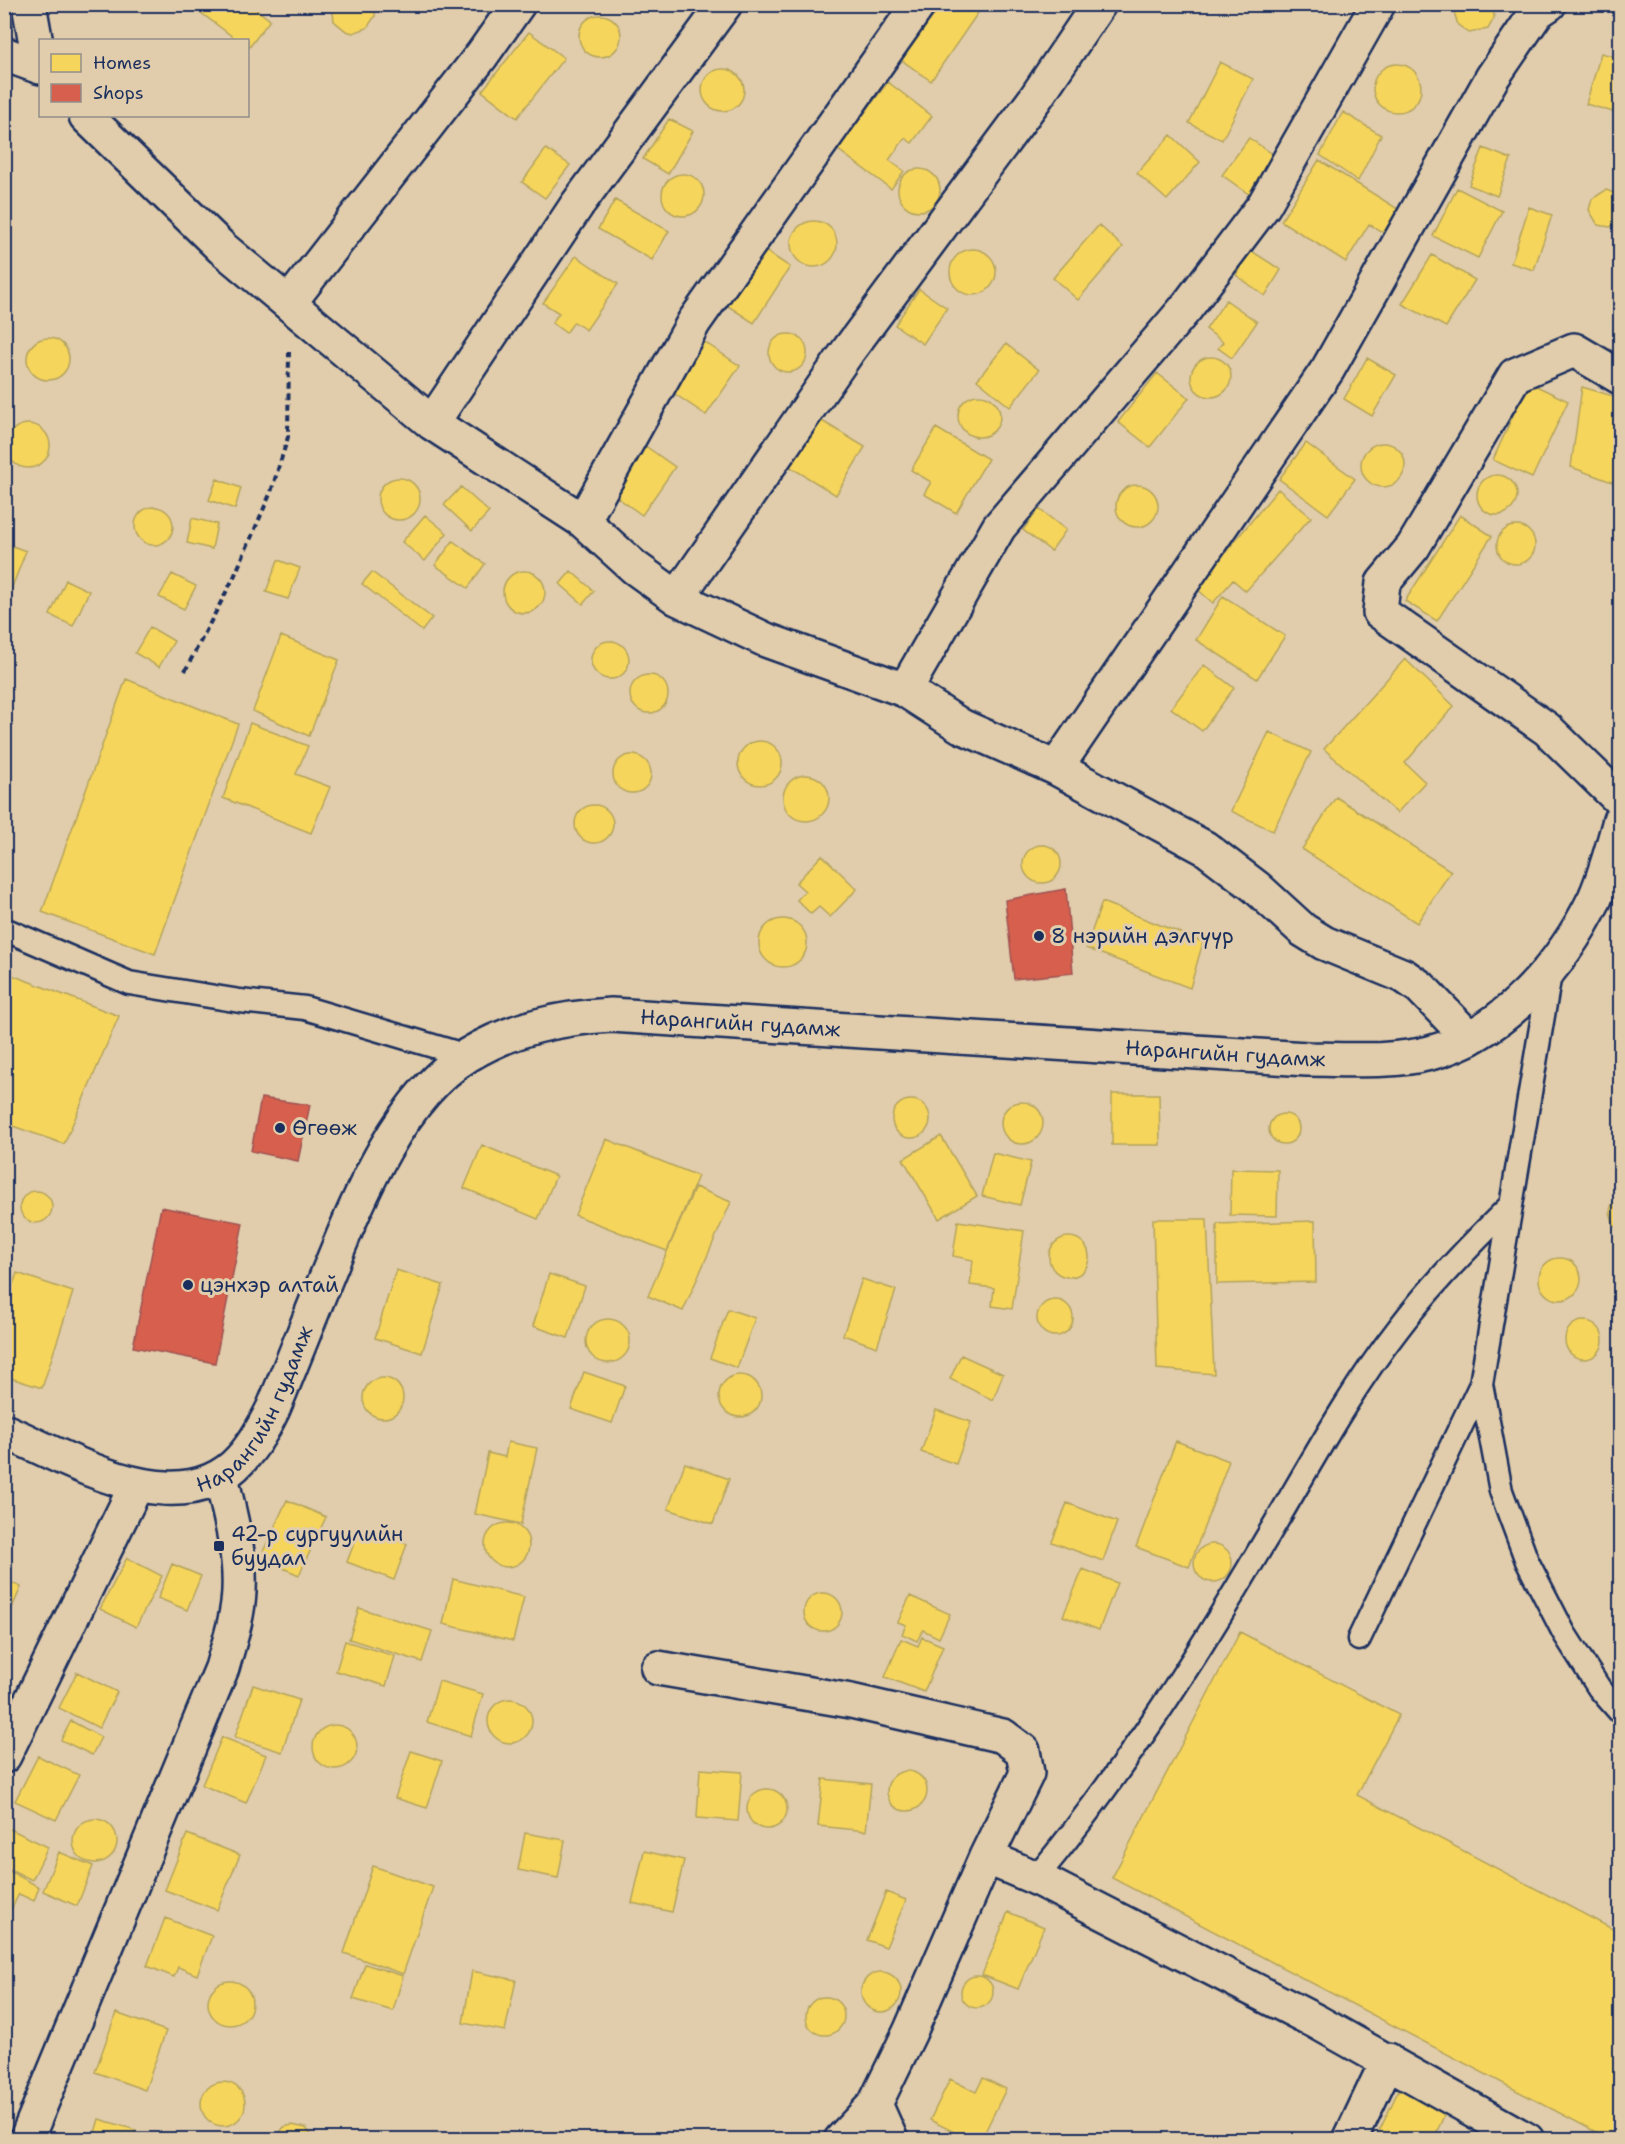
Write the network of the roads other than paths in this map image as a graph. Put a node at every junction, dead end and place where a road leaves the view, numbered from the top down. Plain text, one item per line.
1 (29, 4) edge
2 (518, 4) edge
3 (725, 4) edge
4 (919, 4) edge
5 (1099, 4) edge
6 (1378, 4) edge
7 (1549, 4) edge
8 (4, 54) edge
9 (39, 61) edge
10 (39, 67) edge
11 (87, 117) edge
12 (289, 303) junction
13 (1620, 377) edge
14 (432, 423) junction
15 (583, 521) junction
16 (676, 598) junction
17 (905, 690) junction
18 (1056, 768) junction
19 (1620, 800) edge
20 (1620, 820) edge
21 (4, 928) edge
22 (1551, 967) junction
23 (1469, 1038) junction
24 (467, 1056) junction
25 (1511, 1205) junction
26 (1481, 1384) junction
27 (4, 1431) edge
28 (221, 1476) junction
29 (136, 1486) junction
30 (1359, 1639) dead end
31 (658, 1668) dead end
32 (1620, 1712) edge
33 (4, 1756) edge
34 (986, 1857) junction
35 (1036, 1878) junction
36 (1388, 2060) junction
37 (875, 2104) junction
38 (26, 2139) edge
39 (842, 2139) edge
40 (891, 2139) edge
41 (1350, 2139) edge
42 (1527, 2139) edge

1 - 9 street
2 - 12 street
3 - 14 street
4 - 15 street
5 - 16 street
6 - 17 street
7 - 18 street
8 - 10 street
11 - 12 street
12 - 14 street
13 - 19 street
14 - 15 street
15 - 16 street
16 - 17 street
17 - 18 street
18 - 23 street
20 - 22 street, Нарангийн гудамж
21 - 24 lane
22 - 23 street, Нарангийн гудамж
22 - 25 lane
23 - 24 street, Нарангийн гудамж
24 - 28 street, Нарангийн гудамж
25 - 26 lane
25 - 35 lane
26 - 30 lane
26 - 32 lane
27 - 29 street, Нарангийн гудамж
28 - 29 street, Нарангийн гудамж
28 - 38 street
29 - 33 street
31 - 34 street
34 - 35 street
34 - 37 street
35 - 36 street
36 - 41 street
36 - 42 street
37 - 39 street
37 - 40 street

